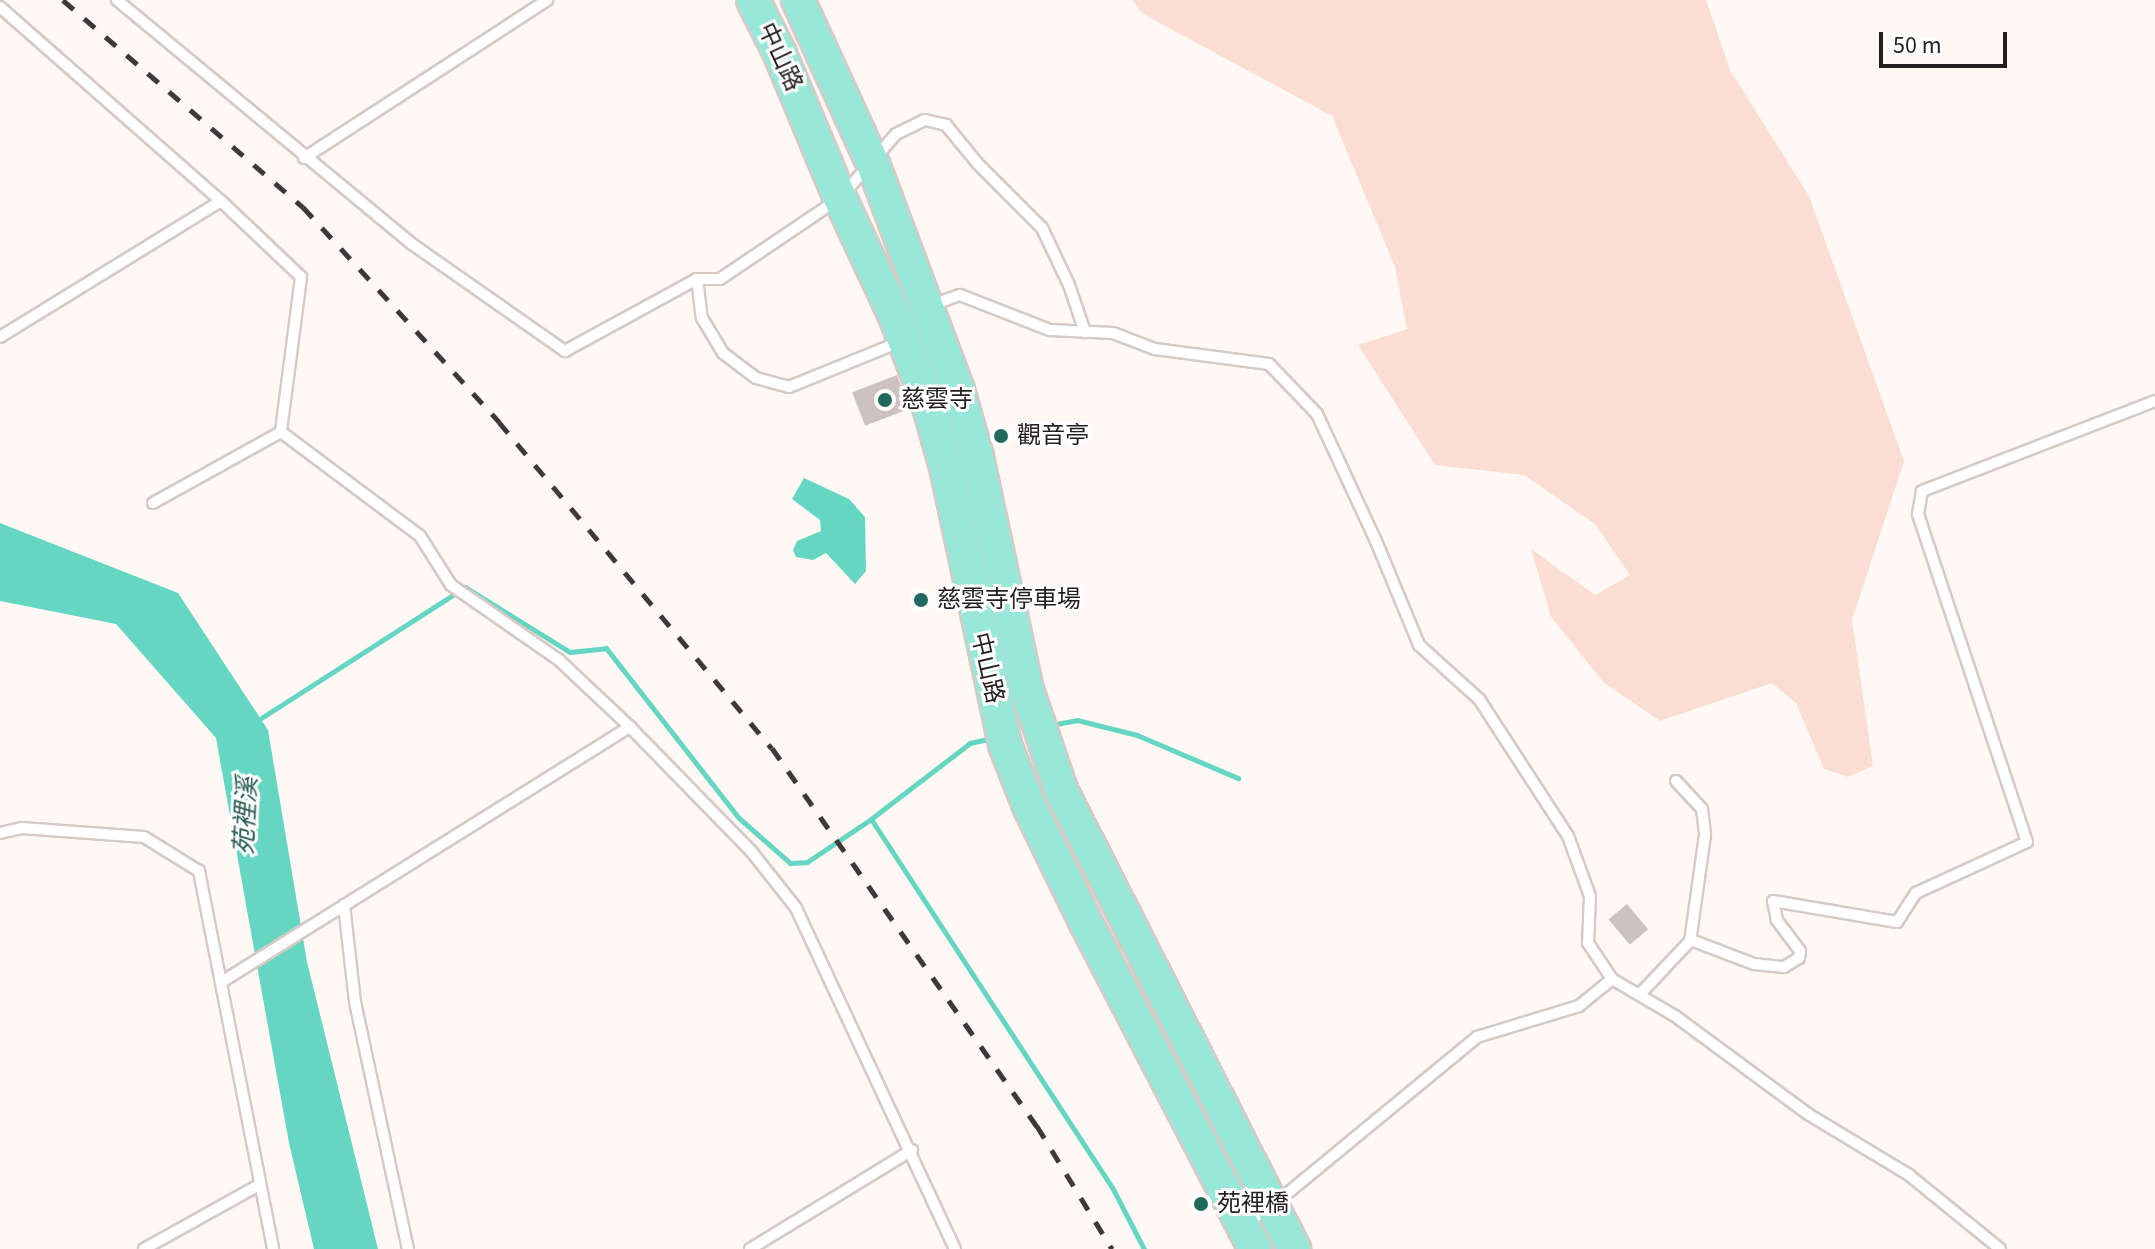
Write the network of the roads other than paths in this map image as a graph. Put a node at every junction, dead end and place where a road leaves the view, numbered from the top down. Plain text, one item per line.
1 (117, 0) edge
2 (547, 0) edge
3 (753, 0) edge
4 (798, 0) edge
5 (0, 7) edge
6 (304, 158) junction
7 (873, 164) junction
8 (840, 198) junction
9 (221, 201) junction
10 (697, 279) junction
11 (911, 317) junction
12 (1085, 332) junction
13 (0, 337) edge
14 (2155, 401) edge
15 (281, 432) junction
16 (977, 457) junction
17 (946, 467) junction
18 (153, 503) dead end
19 (630, 727) junction
20 (1676, 781) dead end
21 (0, 833) edge
22 (341, 906) junction
23 (1690, 942) junction
24 (1612, 979) junction
25 (223, 981) junction
26 (1641, 993) junction
27 (912, 1150) junction
28 (259, 1185) junction
29 (1272, 1206) junction
30 (1248, 1237) edge
31 (144, 1249) edge
32 (273, 1249) edge
33 (408, 1249) edge
34 (750, 1249) edge
35 (955, 1249) edge
36 (1294, 1249) edge
37 (2000, 1249) edge

1 - 6 lane
2 - 6 lane
3 - 8 main road, 中山路
4 - 7 main road, 中山路
5 - 9 lane
6 - 10 lane
7 - 8 lane
7 - 11 main road, 中山路
7 - 12 lane
8 - 10 lane
8 - 11 main road, 中山路
9 - 13 lane
9 - 15 lane
10 - 11 lane
11 - 12 lane
11 - 16 main road, 中山路
11 - 17 main road, 中山路
12 - 24 lane
14 - 23 lane
15 - 18 lane
15 - 19 lane
16 - 17 main road
16 - 29 main road, 中山路
17 - 30 main road, 中山路
19 - 22 lane
19 - 27 lane
20 - 23 lane
21 - 25 lane
22 - 25 lane
22 - 33 lane
23 - 26 lane
24 - 26 lane
24 - 29 lane
25 - 28 lane
26 - 37 lane
27 - 34 lane
27 - 35 lane
28 - 31 lane
28 - 32 lane
29 - 30 lane
29 - 36 main road

